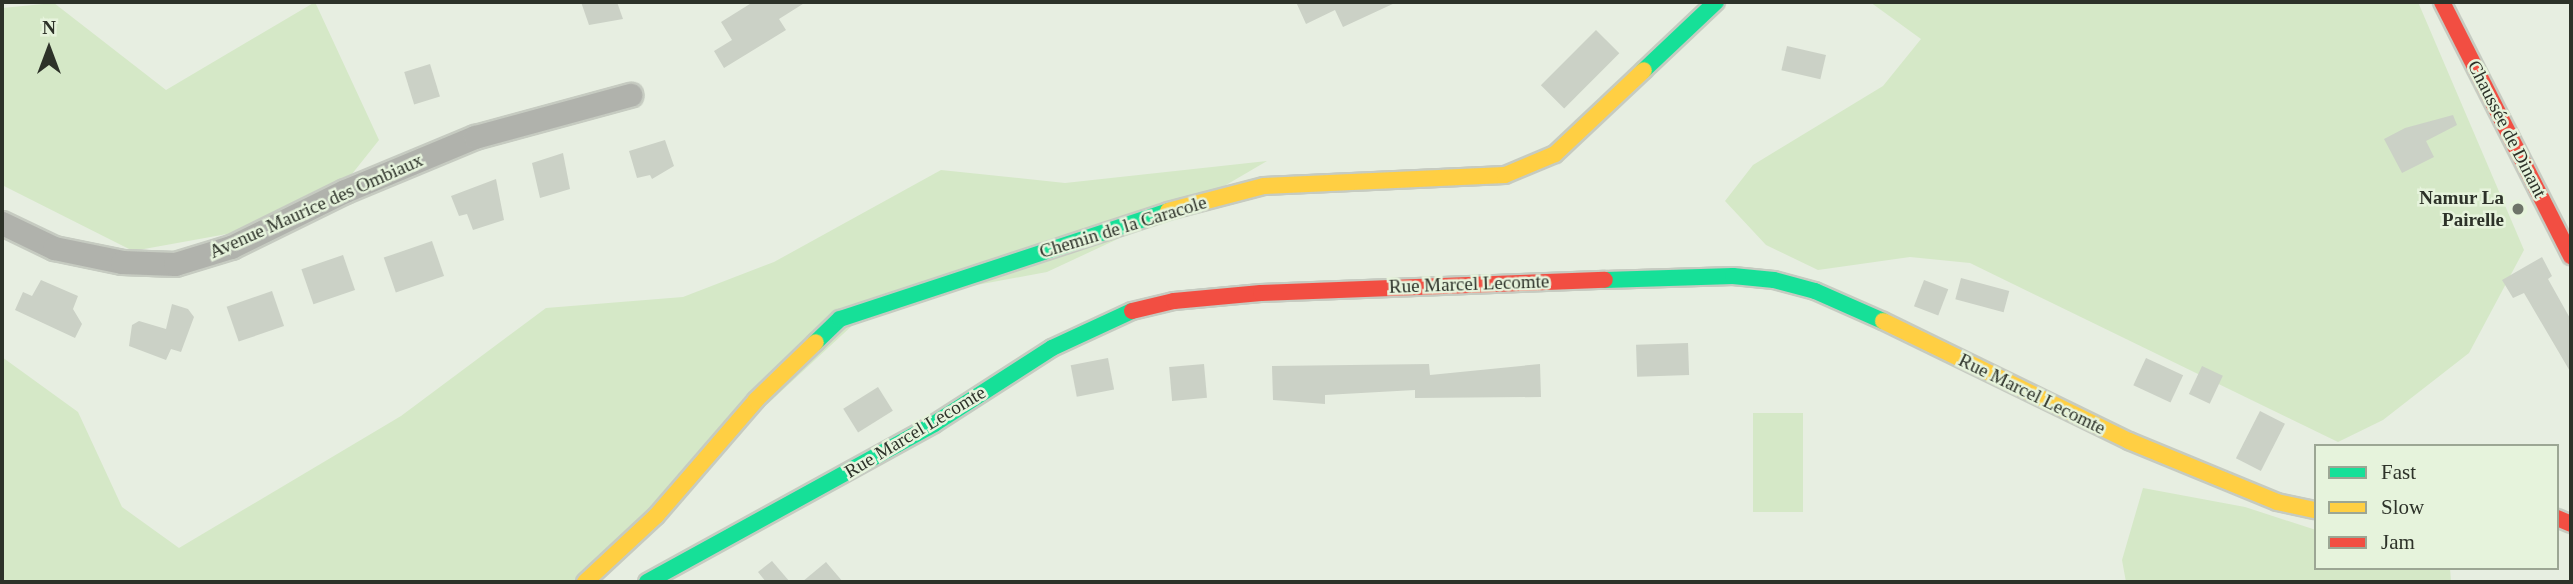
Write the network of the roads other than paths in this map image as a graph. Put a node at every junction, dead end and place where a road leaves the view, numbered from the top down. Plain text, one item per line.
1 (1716, 2) edge
2 (2442, 2) edge
3 (630, 95) dead end
4 (2, 223) edge
5 (2571, 256) edge
6 (2314, 510) edge
7 (585, 582) edge
8 (648, 582) edge

1 - 7 street, Chemin de la Caracole
2 - 5 street, Chaussée de Dinant
3 - 4 street, Avenue Maurice des Ombiaux
6 - 8 street, Rue Marcel Lecomte

